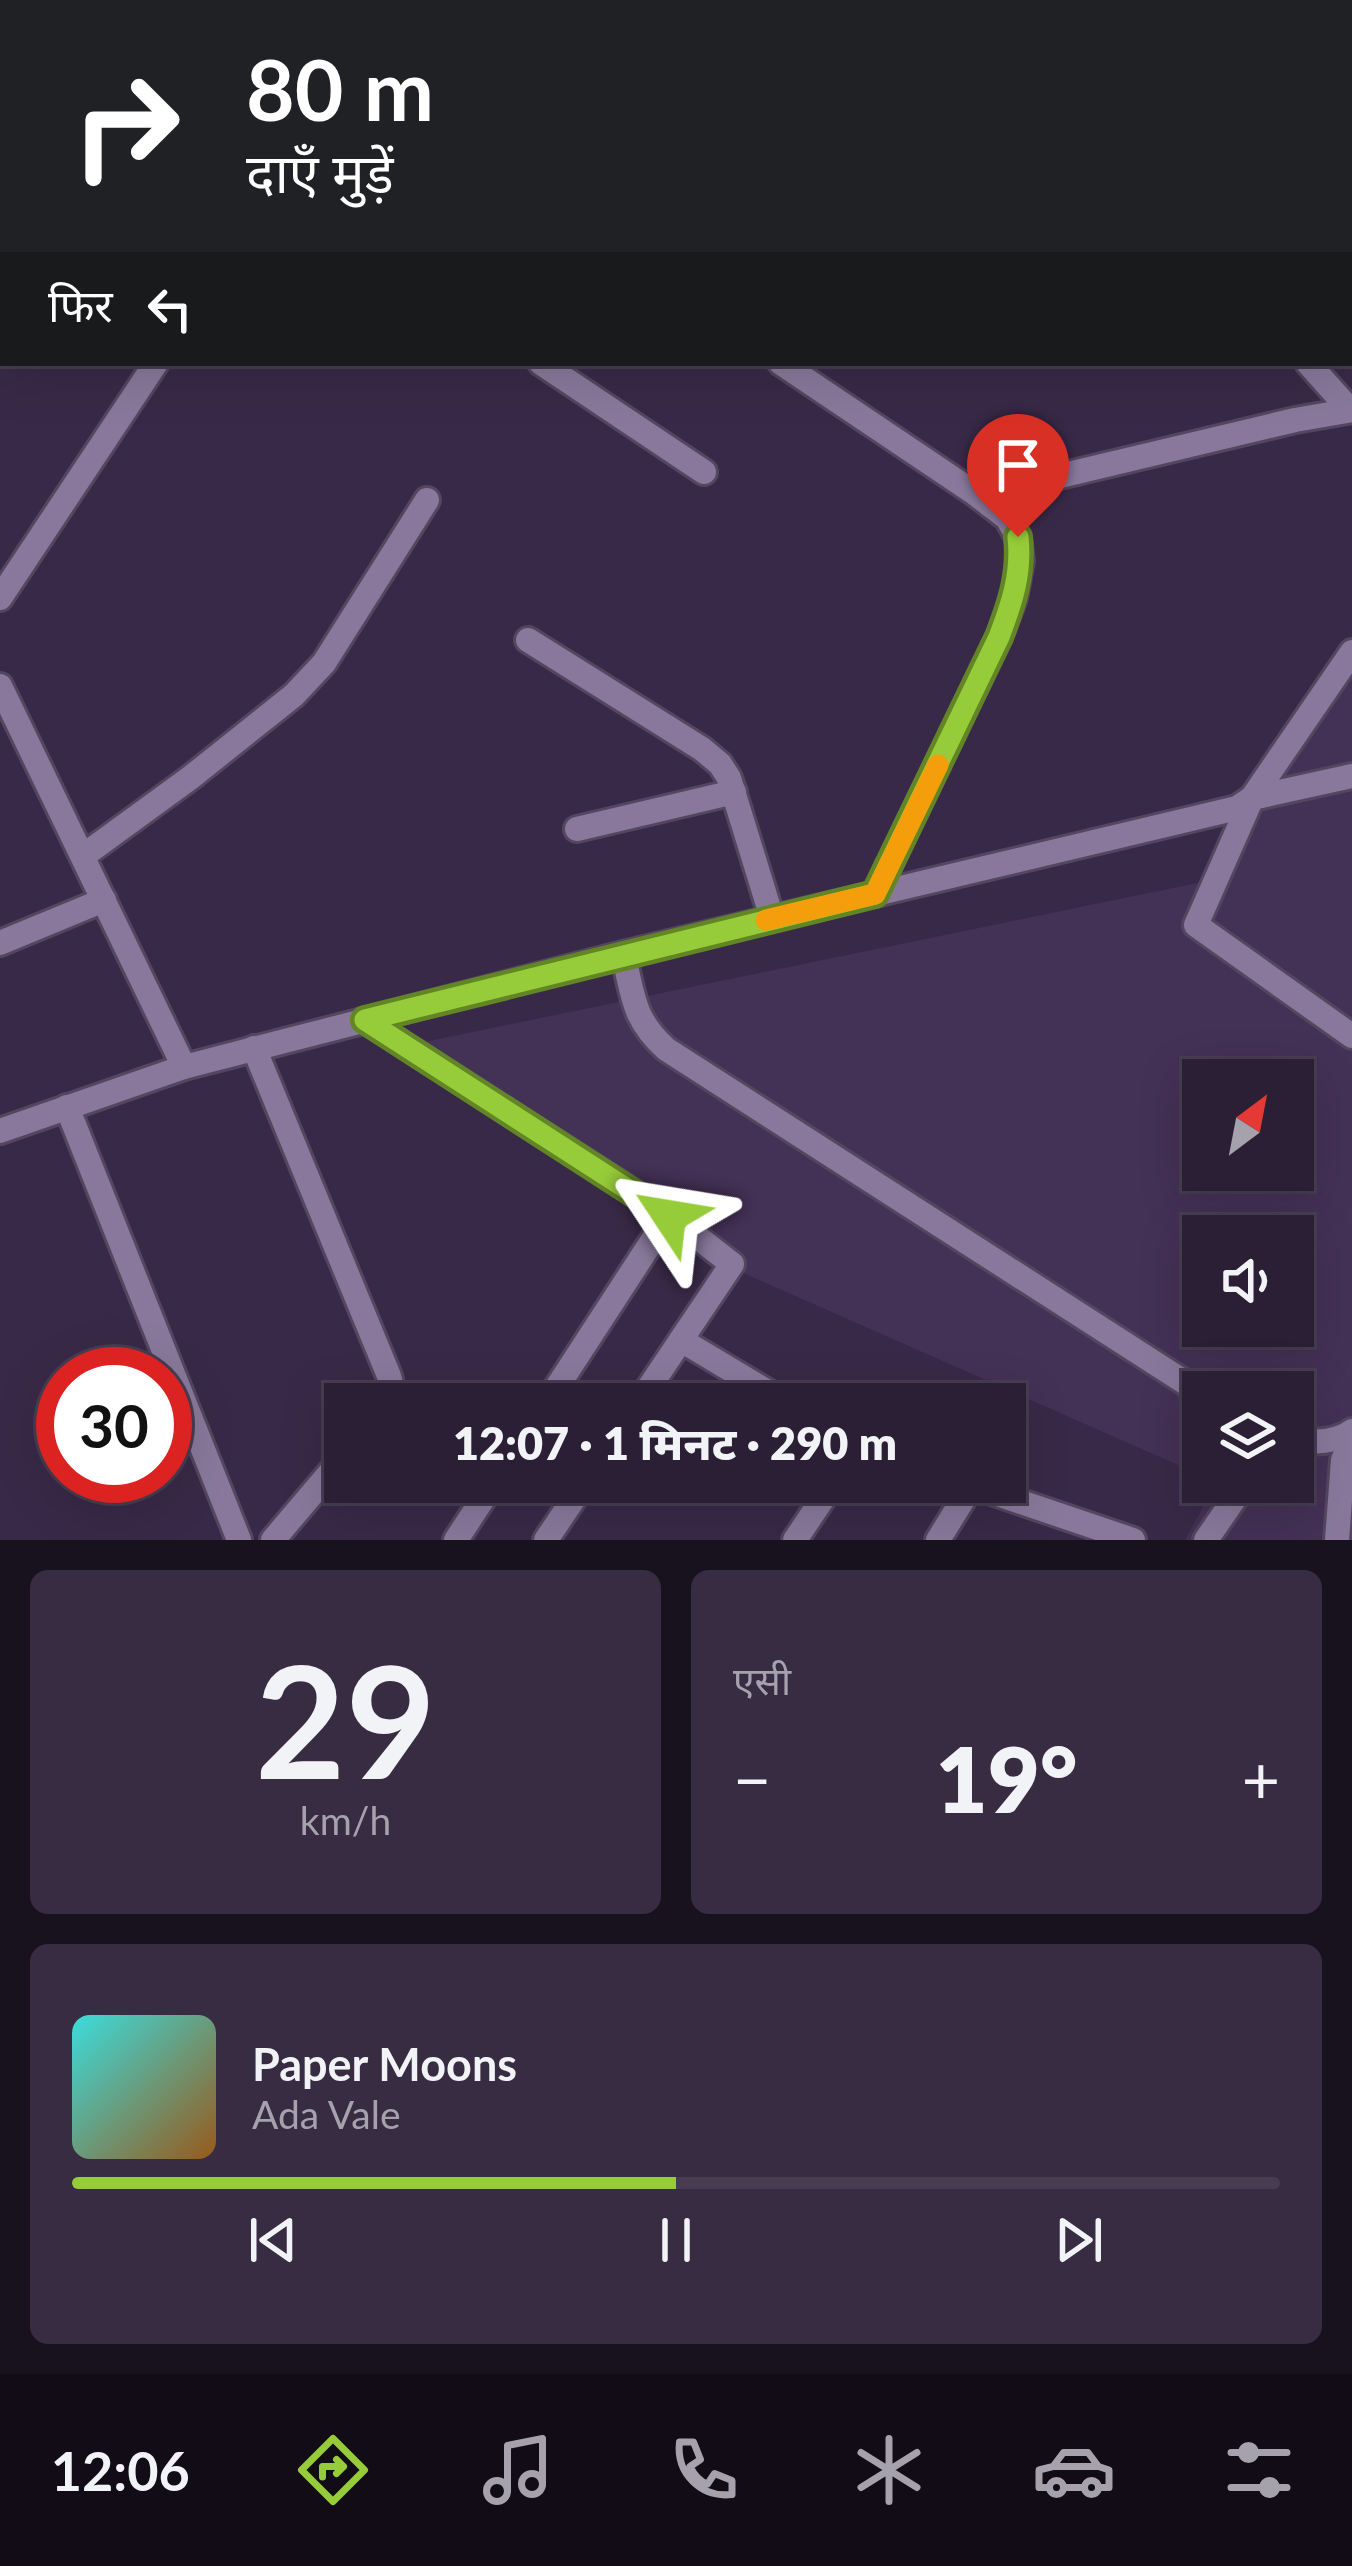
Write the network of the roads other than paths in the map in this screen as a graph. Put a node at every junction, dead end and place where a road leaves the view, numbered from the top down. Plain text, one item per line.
1 (154, 366) edge
2 (545, 366) edge
3 (785, 366) edge
4 (1311, 366) edge
5 (1351, 410) edge
6 (704, 472) dead end
7 (427, 500) dead end
8 (990, 505) junction
9 (0, 598) edge
10 (528, 640) dead end
11 (1352, 652) edge
12 (0, 686) edge
13 (1352, 776) edge
14 (734, 792) junction
15 (1252, 798) junction
16 (577, 830) dead end
17 (83, 856) junction
18 (875, 894) junction
19 (104, 900) junction
20 (772, 918) junction
21 (0, 943) edge
22 (623, 954) junction
23 (365, 1020) junction
24 (1352, 1036) edge
25 (254, 1048) junction
26 (184, 1066) junction
27 (67, 1108) junction
28 (0, 1131) edge
29 (669, 1216) junction
30 (681, 1340) junction
31 (1182, 1381) edge
32 (391, 1383) edge
33 (560, 1383) edge
34 (652, 1383) edge
35 (753, 1383) edge
36 (1352, 1435) edge
37 (1314, 1443) edge
38 (324, 1480) edge
39 (481, 1503) edge
40 (571, 1503) edge
41 (820, 1503) edge
42 (957, 1503) edge
43 (1023, 1503) edge
44 (1232, 1503) edge
45 (238, 1540) edge
46 (273, 1540) edge
47 (457, 1540) edge
48 (546, 1540) edge
49 (794, 1540) edge
50 (938, 1540) edge
51 (1133, 1540) edge
52 (1206, 1540) edge
53 (1337, 1540) edge

1 - 9 street
2 - 6 street
3 - 8 street
4 - 5 street
5 - 8 street
7 - 17 street
8 - 18 street
10 - 14 street
11 - 15 street
12 - 17 street
13 - 15 street
14 - 16 street
14 - 20 street
15 - 18 street
15 - 24 street
17 - 19 street
18 - 20 street
19 - 21 street
19 - 26 street
20 - 22 street
22 - 23 street
22 - 31 street
23 - 25 street
23 - 29 street
25 - 26 street
25 - 32 street
26 - 27 street
27 - 28 street
27 - 45 street
29 - 30 street
29 - 33 street
30 - 34 street
30 - 35 street
36 - 37 street
36 - 53 street
38 - 46 street
39 - 47 street
40 - 48 street
41 - 49 street
42 - 50 street
43 - 51 street
44 - 52 street

